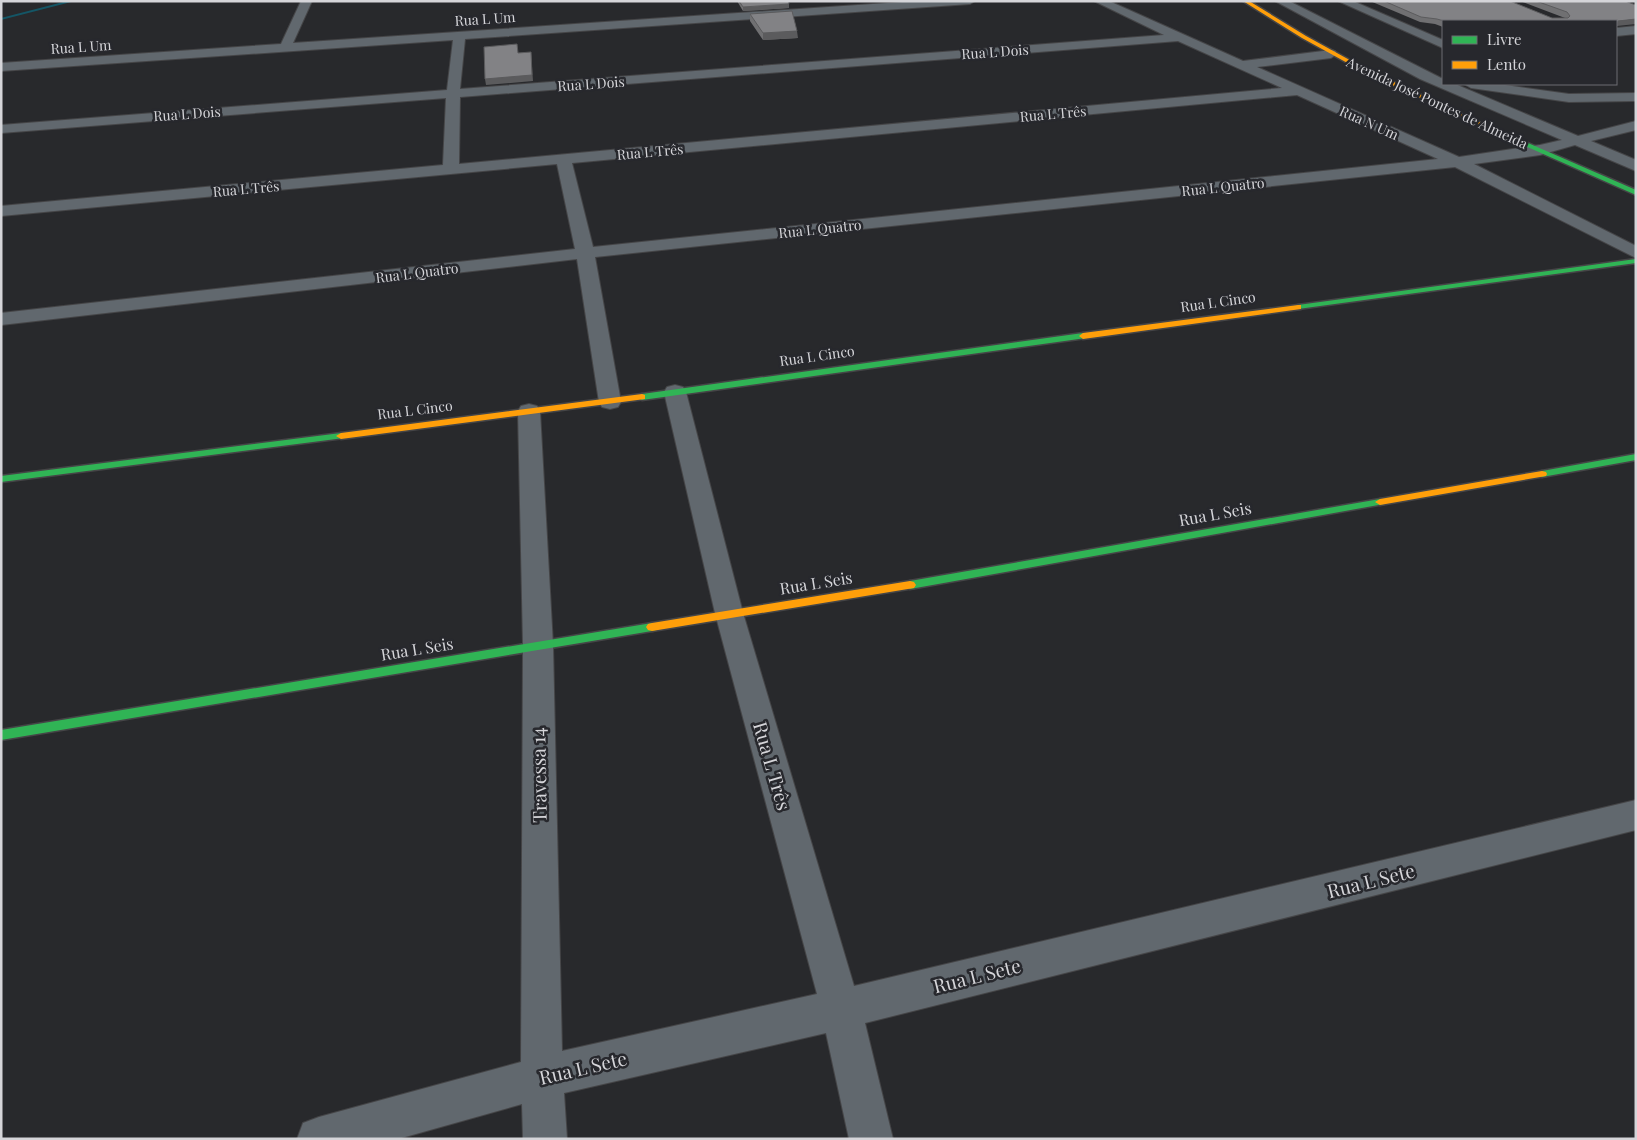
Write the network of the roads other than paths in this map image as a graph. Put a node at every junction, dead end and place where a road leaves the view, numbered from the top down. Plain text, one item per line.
1 (307, 1) edge
2 (970, 1) edge
3 (1099, 1) edge
4 (1245, 1) edge
5 (1343, 1) edge
6 (1280, 2) edge
7 (1294, 5) edge
8 (1333, 16) dead end
9 (1352, 19) dead end
10 (1400, 26) junction
11 (1636, 30) edge
12 (1617, 32) edge
13 (459, 36) junction
14 (1181, 37) junction
15 (1442, 44) edge
16 (285, 48) junction
17 (1332, 54) junction
18 (1242, 65) junction
19 (1, 67) edge
20 (1425, 76) junction
21 (1442, 79) edge
22 (1442, 83) edge
23 (1446, 85) edge
24 (1478, 85) edge
25 (1537, 85) edge
26 (1298, 91) junction
27 (453, 94) junction
28 (1636, 97) edge
29 (1569, 98) junction
30 (1636, 125) edge
31 (1, 128) edge
32 (1581, 143) junction
33 (1540, 150) junction
34 (1636, 152) edge
35 (564, 160) junction
36 (1457, 162) junction
37 (1636, 166) edge
38 (451, 170) junction
39 (1636, 193) edge
40 (1, 211) edge
41 (585, 253) junction
42 (1636, 253) edge
43 (1636, 261) edge
44 (1, 319) edge
45 (675, 392) junction
46 (610, 402) junction
47 (530, 411) junction
48 (1636, 457) edge
49 (1, 479) edge
50 (729, 614) junction
51 (538, 645) junction
52 (1, 735) edge
53 (1636, 815) edge
54 (841, 1009) junction
55 (542, 1077) junction
56 (319, 1139) edge
57 (545, 1139) edge
58 (871, 1139) edge

1 - 16 street
2 - 13 street, Rua L Um
3 - 14 street, Rua N Um
4 - 17 street, Avenida José Pontes de Almeida
5 - 10 street
6 - 7 street, Avenida José Pontes de Almeida
7 - 8 street
7 - 20 street, Avenida José Pontes de Almeida
9 - 10 street
10 - 15 street
11 - 12 street
13 - 16 street, Rua L Um
13 - 27 street
14 - 18 street, Rua N Um
14 - 27 street, Rua L Dois
16 - 19 street, Rua L Um
17 - 18 street
17 - 33 street, Avenida José Pontes de Almeida
18 - 26 street, Rua N Um
20 - 21 street
20 - 22 street, Avenida José Pontes de Almeida
23 - 32 street, Avenida José Pontes de Almeida
24 - 29 street
25 - 29 street
26 - 35 street, Rua L Três
26 - 36 street, Rua N Um
27 - 31 street, Rua L Dois
27 - 38 street
28 - 29 street
29 - 30 street
30 - 32 street, Rua L Quatro
32 - 33 street, Rua L Quatro
32 - 34 street
32 - 37 street, Avenida José Pontes de Almeida
33 - 36 street, Rua L Quatro
33 - 39 street, Avenida José Pontes de Almeida
35 - 38 street, Rua L Três
35 - 41 street
36 - 41 street, Rua L Quatro
36 - 42 street, Rua N Um
38 - 40 street, Rua L Três
41 - 44 street, Rua L Quatro
41 - 46 street
43 - 45 street, Rua L Cinco
45 - 46 street, Rua L Cinco
45 - 50 street, Rua L Três
46 - 47 street, Rua L Cinco
47 - 49 street, Rua L Cinco
47 - 51 street, Travessa 14
48 - 50 street, Rua L Seis
50 - 51 street, Rua L Seis
50 - 54 street, Rua L Três
51 - 52 street, Rua L Seis
51 - 55 street, Travessa 14
53 - 54 street, Rua L Sete
54 - 55 street, Rua L Sete
54 - 58 street, Rua L Três
55 - 56 street, Rua L Sete
55 - 57 street, Travessa 14

